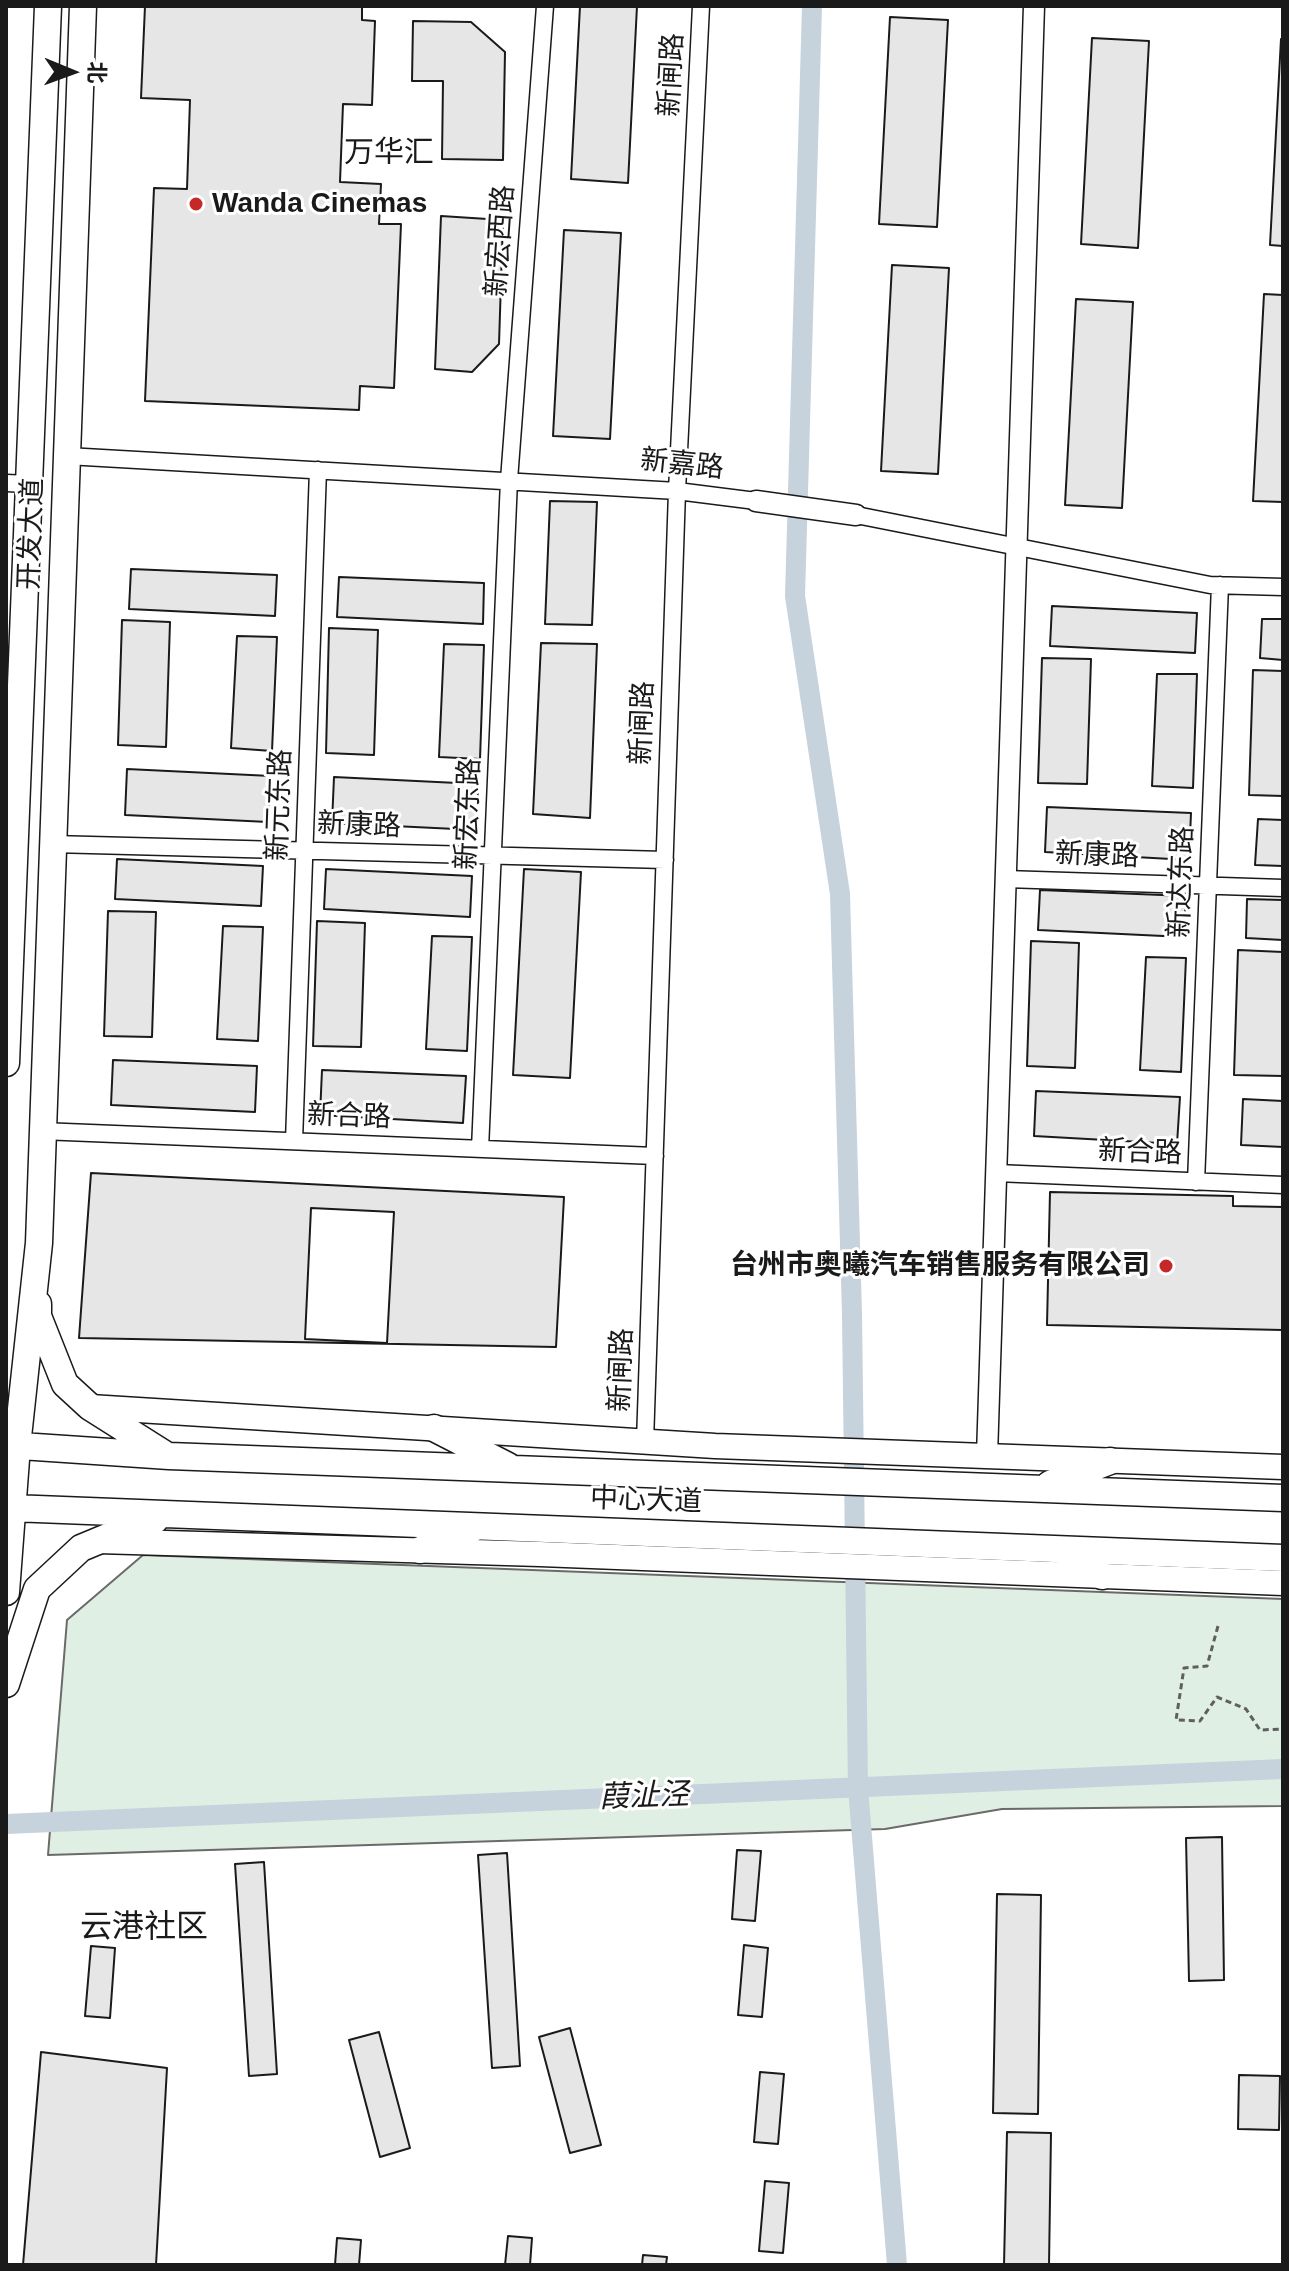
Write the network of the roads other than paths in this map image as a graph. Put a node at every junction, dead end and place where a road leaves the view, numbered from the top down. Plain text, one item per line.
1 (48, 6) edge
2 (83, 6) edge
3 (545, 6) edge
4 (701, 6) edge
5 (1034, 6) edge
6 (67, 456) junction
7 (318, 470) junction
8 (509, 480) junction
9 (18, 484) edge
10 (677, 491) junction
11 (756, 501) joint
12 (856, 515) joint
13 (1016, 546) junction
14 (1220, 585) junction
15 (1283, 587) edge
16 (52, 844) junction
17 (304, 850) junction
18 (493, 856) junction
19 (665, 860) junction
20 (1005, 879) junction
21 (1208, 885) junction
22 (1283, 888) edge
23 (6, 1063) edge
24 (41, 1131) junction
25 (294, 1141) junction
26 (480, 1149) junction
27 (655, 1156) junction
28 (996, 1173) junction
29 (1196, 1182) junction
30 (1283, 1185) edge
31 (39, 1243) junction
32 (90, 1407) junction
33 (434, 1428) junction
34 (645, 1442) junction
35 (11, 1445) edge
36 (169, 1456) junction
37 (987, 1456) junction
38 (1110, 1461) junction
39 (1283, 1467) edge
40 (514, 1470) junction
41 (1039, 1488) junction
42 (1283, 1498) edge
43 (9, 1506) edge
44 (176, 1514) junction
45 (479, 1526) junction
46 (97, 1541) junction
47 (420, 1550) junction
48 (1061, 1550) junction
49 (799, 1551) junction
50 (871, 1554) junction
51 (1283, 1558) edge
52 (1102, 1576) junction
53 (1283, 1583) edge
54 (6, 1592) edge
55 (6, 1684) edge

1 - 9 main road, 开发大道
2 - 6 main road, 开发大道
3 - 8 street, 新宏西路
4 - 10 street, 新闸路
5 - 13 street
6 - 7 street, 新嘉路
6 - 16 main road, 开发大道
7 - 8 street, 新嘉路
7 - 17 street, 新元东路
8 - 10 street, 新嘉路
8 - 18 street, 新宏东路
9 - 23 main road, 开发大道
10 - 11 street, 新嘉路
10 - 19 street, 新闸路
11 - 12 street, 新嘉路
12 - 13 street, 新嘉路
13 - 14 street, 新嘉路
13 - 20 street
14 - 15 street, 新嘉路
14 - 21 street, 新达东路
16 - 17 street, 新康路
16 - 24 main road, 开发大道
17 - 18 street, 新康路
17 - 25 street, 新元东路
18 - 19 street, 新康路
18 - 26 street, 新宏东路
19 - 27 street, 新闸路
20 - 21 street, 新康路
20 - 28 street
21 - 22 street, 新康路
21 - 29 street, 新达东路
24 - 25 street, 新合路
24 - 31 main road, 开发大道
25 - 26 street, 新合路
26 - 27 street, 新合路
27 - 34 street, 新闸路
28 - 29 street, 新合路
28 - 37 street
29 - 30 street, 新合路
31 - 32 main road
31 - 35 main road, 开发大道
32 - 33 main road
32 - 36 main road
33 - 34 main road
33 - 40 main road
34 - 37 main road
35 - 36 main road, 中心大道
35 - 43 main road, 开发大道
36 - 40 main road, 中心大道
37 - 38 main road
38 - 39 main road
38 - 41 main road
40 - 41 main road, 中心大道
41 - 42 main road, 中心大道
43 - 44 main road, 中心大道
43 - 54 main road, 开发大道
44 - 45 main road, 中心大道
44 - 46 main road
45 - 47 main road
45 - 49 main road, 中心大道
46 - 47 main road
46 - 55 main road
47 - 49 main road
48 - 50 main road, 中心大道
48 - 51 main road, 中心大道
48 - 52 main road
49 - 50 main road, 中心大道
50 - 52 main road
52 - 53 main road

